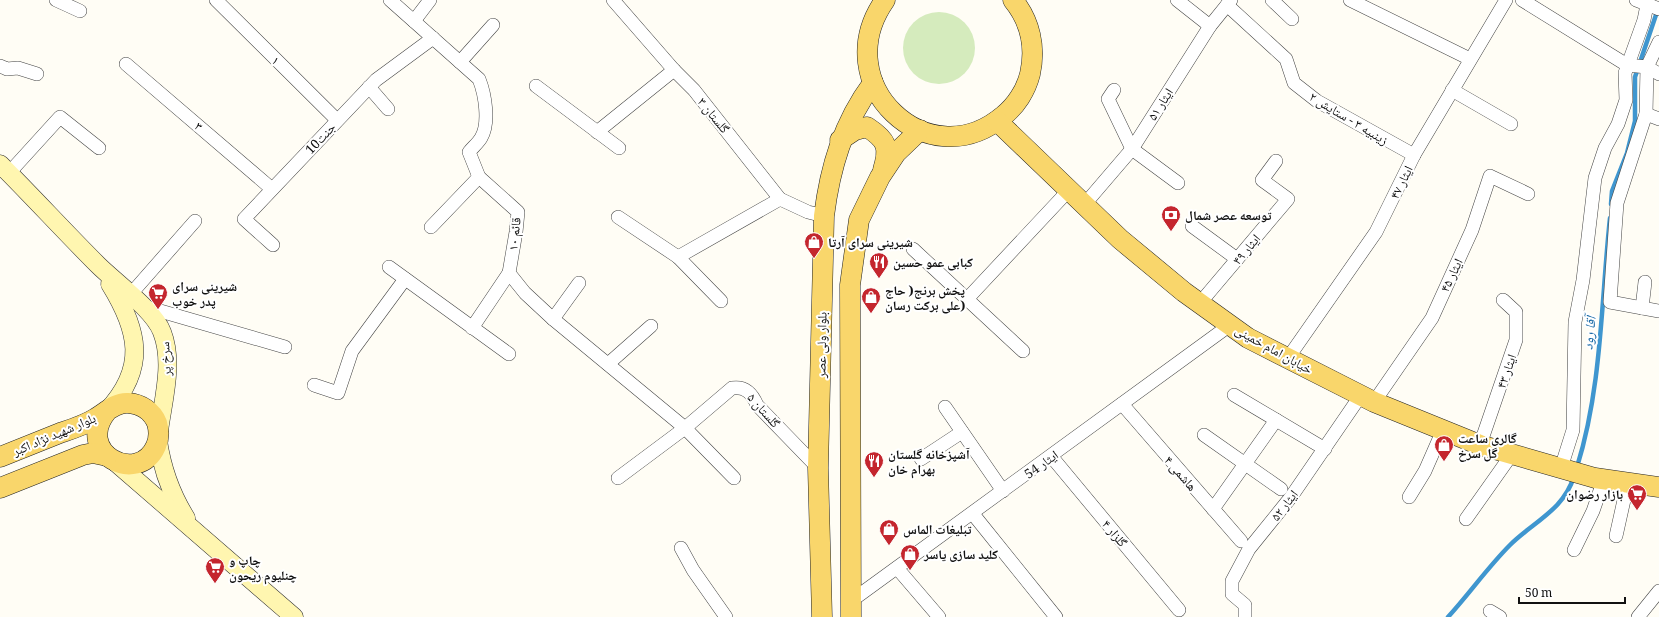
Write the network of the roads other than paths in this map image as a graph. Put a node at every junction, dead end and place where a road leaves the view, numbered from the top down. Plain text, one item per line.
1 (56, 0) edge
2 (216, 0) edge
3 (390, 0) edge
4 (430, 0) edge
5 (613, 0) edge
6 (1013, 0) edge
7 (1024, 0) edge
8 (1176, 0) edge
9 (1272, 0) edge
10 (1350, 0) edge
11 (1506, 0) edge
12 (1522, 0) edge
13 (881, 2) edge
14 (1229, 3) edge
15 (1647, 3) edge
16 (80, 11) dead end
17 (1292, 20) dead end
18 (414, 21) junction
19 (1027, 24) junction
20 (493, 25) dead end
21 (1210, 26) junction
22 (433, 38) junction
23 (1659, 42) edge
24 (1470, 60) junction
25 (460, 62) junction
26 (126, 64) dead end
27 (1627, 65) junction
28 (0, 66) edge
29 (1647, 68) junction
30 (674, 70) junction
31 (37, 74) dead end
32 (1659, 74) edge
33 (873, 83) junction
34 (536, 86) dead end
35 (369, 87) junction
36 (1114, 90) dead end
37 (1452, 90) junction
38 (388, 109) dead end
39 (1646, 114) junction
40 (1659, 119) edge
41 (337, 120) junction
42 (997, 121) junction
43 (1511, 124) dead end
44 (920, 130) junction
45 (597, 132) junction
46 (840, 140) junction
47 (99, 148) dead end
48 (620, 148) dead end
49 (1132, 148) junction
50 (1414, 155) junction
51 (1276, 161) dead end
52 (4, 169) edge
53 (479, 177) junction
54 (880, 177) junction
55 (1178, 183) dead end
56 (272, 189) junction
57 (1069, 190) junction
58 (1528, 194) dead end
59 (780, 199) junction
60 (1084, 204) junction
61 (824, 216) junction
62 (618, 217) dead end
63 (195, 221) dead end
64 (1192, 226) dead end
65 (431, 227) dead end
66 (273, 245) dead end
67 (913, 249) dead end
68 (678, 257) junction
69 (1237, 260) junction
70 (98, 265) junction
71 (389, 267) dead end
72 (509, 273) junction
73 (405, 279) junction
74 (1646, 282) dead end
75 (579, 283) dead end
76 (967, 299) junction
77 (136, 300) junction
78 (721, 300) dead end
79 (1503, 300) dead end
80 (1200, 304) junction
81 (1642, 308) junction
82 (1659, 311) edge
83 (553, 319) junction
84 (1230, 325) junction
85 (651, 326) dead end
86 (472, 328) junction
87 (285, 347) dead end
88 (1023, 351) dead end
89 (509, 354) dead end
90 (1288, 358) junction
91 (608, 364) junction
92 (314, 385) dead end
93 (1234, 394) dead end
94 (1368, 399) junction
95 (1122, 404) junction
96 (945, 407) dead end
97 (107, 411) junction
98 (1276, 420) junction
99 (685, 428) junction
100 (1443, 430) junction
101 (962, 432) junction
102 (1204, 435) dead end
103 (158, 436) junction
104 (1480, 444) junction
105 (1325, 449) junction
106 (1512, 454) junction
107 (1051, 456) junction
108 (0, 457) edge
109 (110, 459) junction
110 (921, 459) dead end
111 (1246, 464) junction
112 (818, 468) junction
113 (1561, 468) junction
114 (618, 478) dead end
115 (734, 478) dead end
116 (1599, 478) junction
117 (1628, 482) junction
118 (1659, 487) edge
119 (0, 488) edge
120 (1281, 490) dead end
121 (1002, 491) junction
122 (1409, 497) dead end
123 (1213, 509) junction
124 (973, 514) junction
125 (1466, 519) dead end
126 (200, 536) junction
127 (1616, 536) dead end
128 (1241, 541) dead end
129 (682, 548) dead end
130 (1574, 550) dead end
131 (897, 568) junction
132 (1658, 596) edge
133 (851, 609) edge
134 (1179, 610) dead end
135 (294, 617) edge
136 (726, 617) edge
137 (822, 617) edge
138 (939, 617) edge
139 (1056, 617) edge
140 (1245, 617) edge
141 (1638, 617) edge

1 - 16 street
2 - 41 street, ۱
3 - 18 street, قائم ۱۰
4 - 18 street
5 - 30 street, گلستان ۳
6 - 19 main road
7 - 19 main road
8 - 21 street
9 - 17 street
10 - 24 street
11 - 24 street, ایثار ۴۷
12 - 27 street
13 - 33 main road
14 - 21 street, ایثار ۵۱
14 - 50 street, زینبیه ۳ - ستایش ۲
15 - 27 street
18 - 22 street, قائم ۱۰
19 - 42 main road
20 - 25 street
21 - 49 street, ایثار ۵۱
22 - 25 street, قائم ۱۰
22 - 35 street, جنت10
23 - 29 street
24 - 37 street, ایثار ۴۷
25 - 53 street, قائم ۱۰
26 - 56 street, ۳
27 - 29 street
27 - 113 street
28 - 31 street
29 - 32 street
29 - 39 street
30 - 45 street
30 - 59 street, گلستان ۳
33 - 44 main road
33 - 46 main road, بلوار ولی عصر
34 - 45 street
35 - 38 street
35 - 41 street, جنت10
36 - 49 street
37 - 43 street
37 - 50 street, ایثار ۴۷
39 - 40 street
39 - 81 street
41 - 56 street, جنت10
42 - 44 main road
42 - 57 main road, خیابان امام خمینی
44 - 54 main road
45 - 48 street
46 - 54 main road
46 - 61 main road, بلوار ولی عصر
47 - 52 street
49 - 55 street
49 - 60 street, ایثار ۵۱
50 - 90 street, ایثار ۴۷
51 - 69 street, ایثار ۴۹
52 - 70 main road, سرخ پر
53 - 65 street
53 - 72 street, قائم ۱۰
54 - 133 main road
56 - 66 street, جنت10
57 - 60 main road, خیابان امام خمینی
57 - 76 street
58 - 94 street, ایثار ۴۵
59 - 61 street, گلستان ۳
59 - 68 street
60 - 80 main road, خیابان امام خمینی
61 - 112 main road, بلوار ولی عصر
62 - 68 street
63 - 77 street
64 - 69 street
67 - 76 street
68 - 78 street
69 - 80 street, ایثار ۴۹
70 - 77 main road, سرخ پر
70 - 97 main road, سرخ پر
71 - 73 street
72 - 83 street
72 - 86 street
73 - 86 street
73 - 92 street
74 - 81 street
75 - 83 street
76 - 88 street
77 - 87 street
77 - 103 main road, سرخ پر
79 - 104 street, ایثار ۴۳
80 - 84 main road, خیابان امام خمینی
81 - 82 street
83 - 91 street
84 - 90 main road, خیابان امام خمینی
84 - 95 street, ایثار 54
85 - 91 street
86 - 89 street
90 - 94 main road, خیابان امام خمینی
91 - 99 street
93 - 98 street
94 - 100 main road, خیابان امام خمینی
94 - 105 street, ایثار ۵۲
95 - 107 street, ایثار 54
95 - 123 street, هاشمی ۴
96 - 101 street
97 - 103 main road
97 - 108 main road, بلوار شهید نژاد اکبر
97 - 109 main road
98 - 105 street
98 - 111 street
99 - 112 street, گلستان ۵
99 - 114 street, گلستان ۵
99 - 115 street
100 - 104 main road, خیابان امام خمینی
100 - 122 street
101 - 110 street
101 - 121 street
102 - 111 street
103 - 109 main road
103 - 126 main road, سرخ پر
104 - 106 main road, خیابان امام خمینی
105 - 140 street, ایثار ۵۲
106 - 113 main road, خیابان امام خمینی
106 - 125 street
107 - 121 street, ایثار 54
107 - 134 street, گلزار ۴
109 - 119 main road
109 - 126 main road, سرخ پر
111 - 120 street
111 - 123 street
112 - 137 main road, بلوار ولی عصر
113 - 116 main road, خیابان امام خمینی
116 - 117 main road
116 - 130 street
117 - 118 main road
117 - 127 street
121 - 124 street, ایثار 54
123 - 128 street, هاشمی ۴
124 - 131 street, ایثار 54
124 - 139 street
126 - 135 main road, سرخ پر
129 - 136 street
131 - 133 street, ایثار 54
131 - 138 street
132 - 141 street

